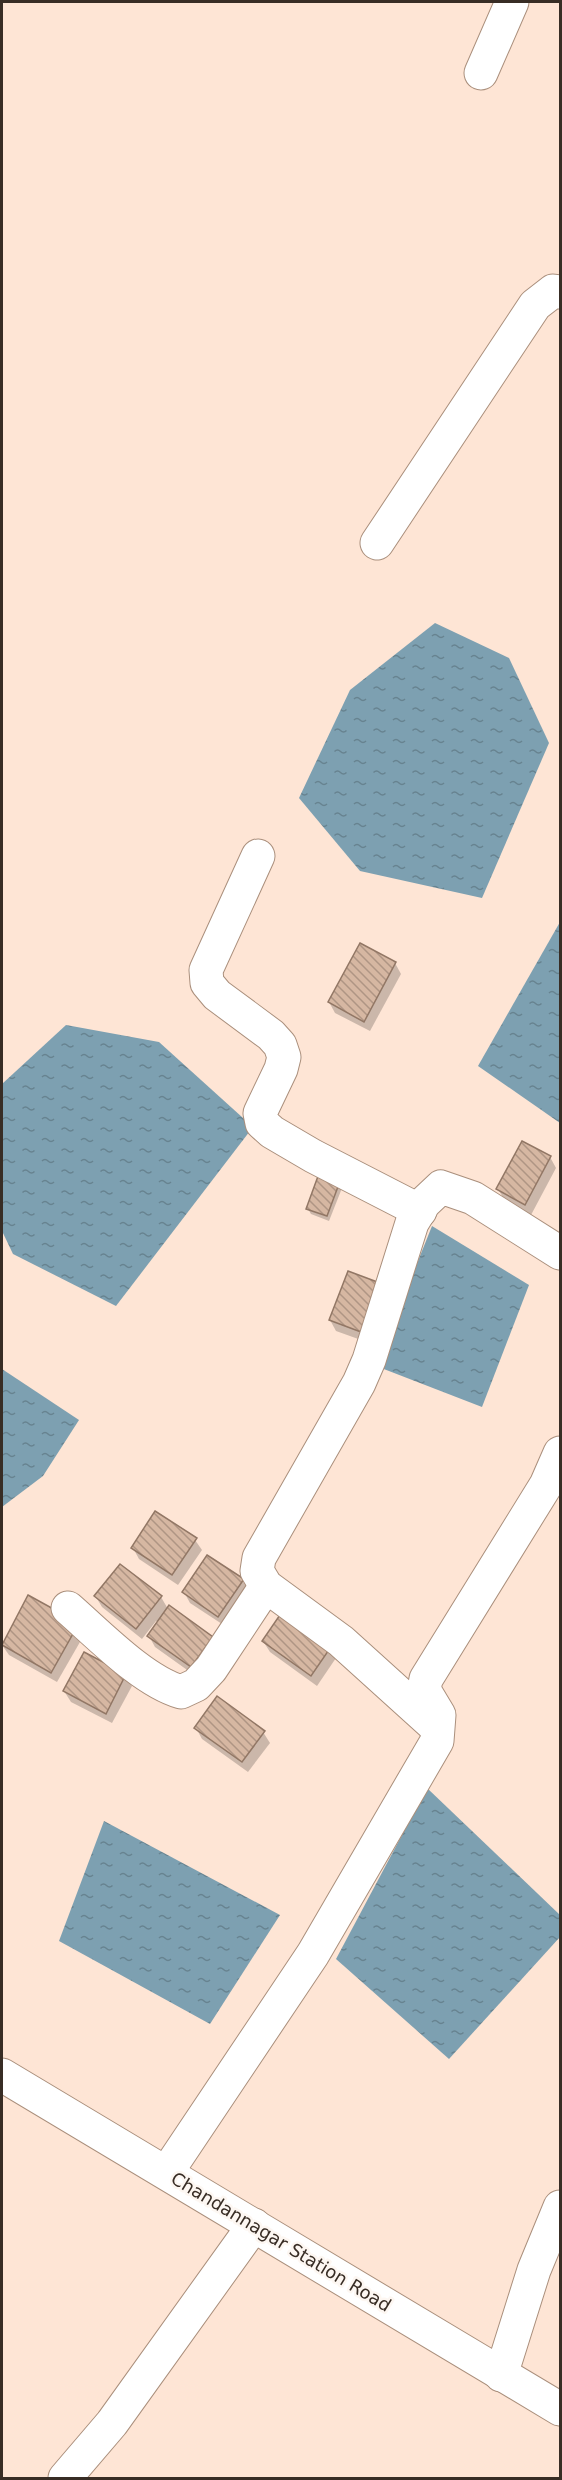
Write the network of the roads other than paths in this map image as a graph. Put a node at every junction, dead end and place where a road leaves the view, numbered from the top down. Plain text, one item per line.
1 (512, 2) edge
2 (482, 73) dead end
3 (561, 292) edge
4 (377, 543) dead end
5 (258, 856) dead end
6 (420, 1211) junction
7 (561, 1253) edge
8 (561, 1453) edge
9 (266, 1586) junction
10 (68, 1608) dead end
11 (438, 1729) junction
12 (2, 2075) edge
13 (167, 2172) junction
14 (561, 2207) edge
15 (254, 2225) junction
16 (501, 2375) junction
17 (561, 2409) edge
18 (65, 2478) edge

1 - 2 street
3 - 4 street
5 - 6 street
6 - 7 street
6 - 9 street
8 - 11 street
9 - 10 street
9 - 11 street
11 - 13 street
12 - 13 street, Chandannagar Station Road
13 - 15 street, Chandannagar Station Road
14 - 16 street
15 - 16 street, Chandannagar Station Road
15 - 18 street
16 - 17 street, Chandannagar Station Road

